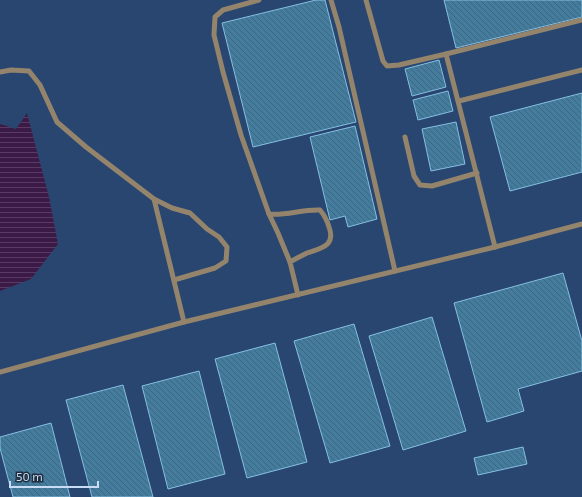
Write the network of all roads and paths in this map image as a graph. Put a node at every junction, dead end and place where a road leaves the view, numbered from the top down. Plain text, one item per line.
1 (259, 0) edge
2 (331, 0) edge
3 (366, 0) edge
4 (582, 20) edge
5 (446, 54) junction
6 (582, 70) edge
7 (0, 72) edge
8 (459, 101) junction
9 (405, 137) dead end
10 (477, 173) junction
11 (154, 199) junction
12 (269, 214) junction
13 (582, 224) edge
14 (495, 247) junction
15 (290, 262) junction
16 (395, 271) junction
17 (174, 280) junction
18 (298, 295) junction
19 (184, 322) junction
20 (0, 372) edge

1 - 12 lane
2 - 16 lane
3 - 5 lane
4 - 5 lane
5 - 8 lane
6 - 8 lane
7 - 11 lane
8 - 10 lane
9 - 10 lane
10 - 14 lane
11 - 17 lane
11 - 17 lane
12 - 15 lane
12 - 15 lane
13 - 14 lane
14 - 16 lane
15 - 18 lane
16 - 18 lane
17 - 19 lane
18 - 19 lane
19 - 20 lane

